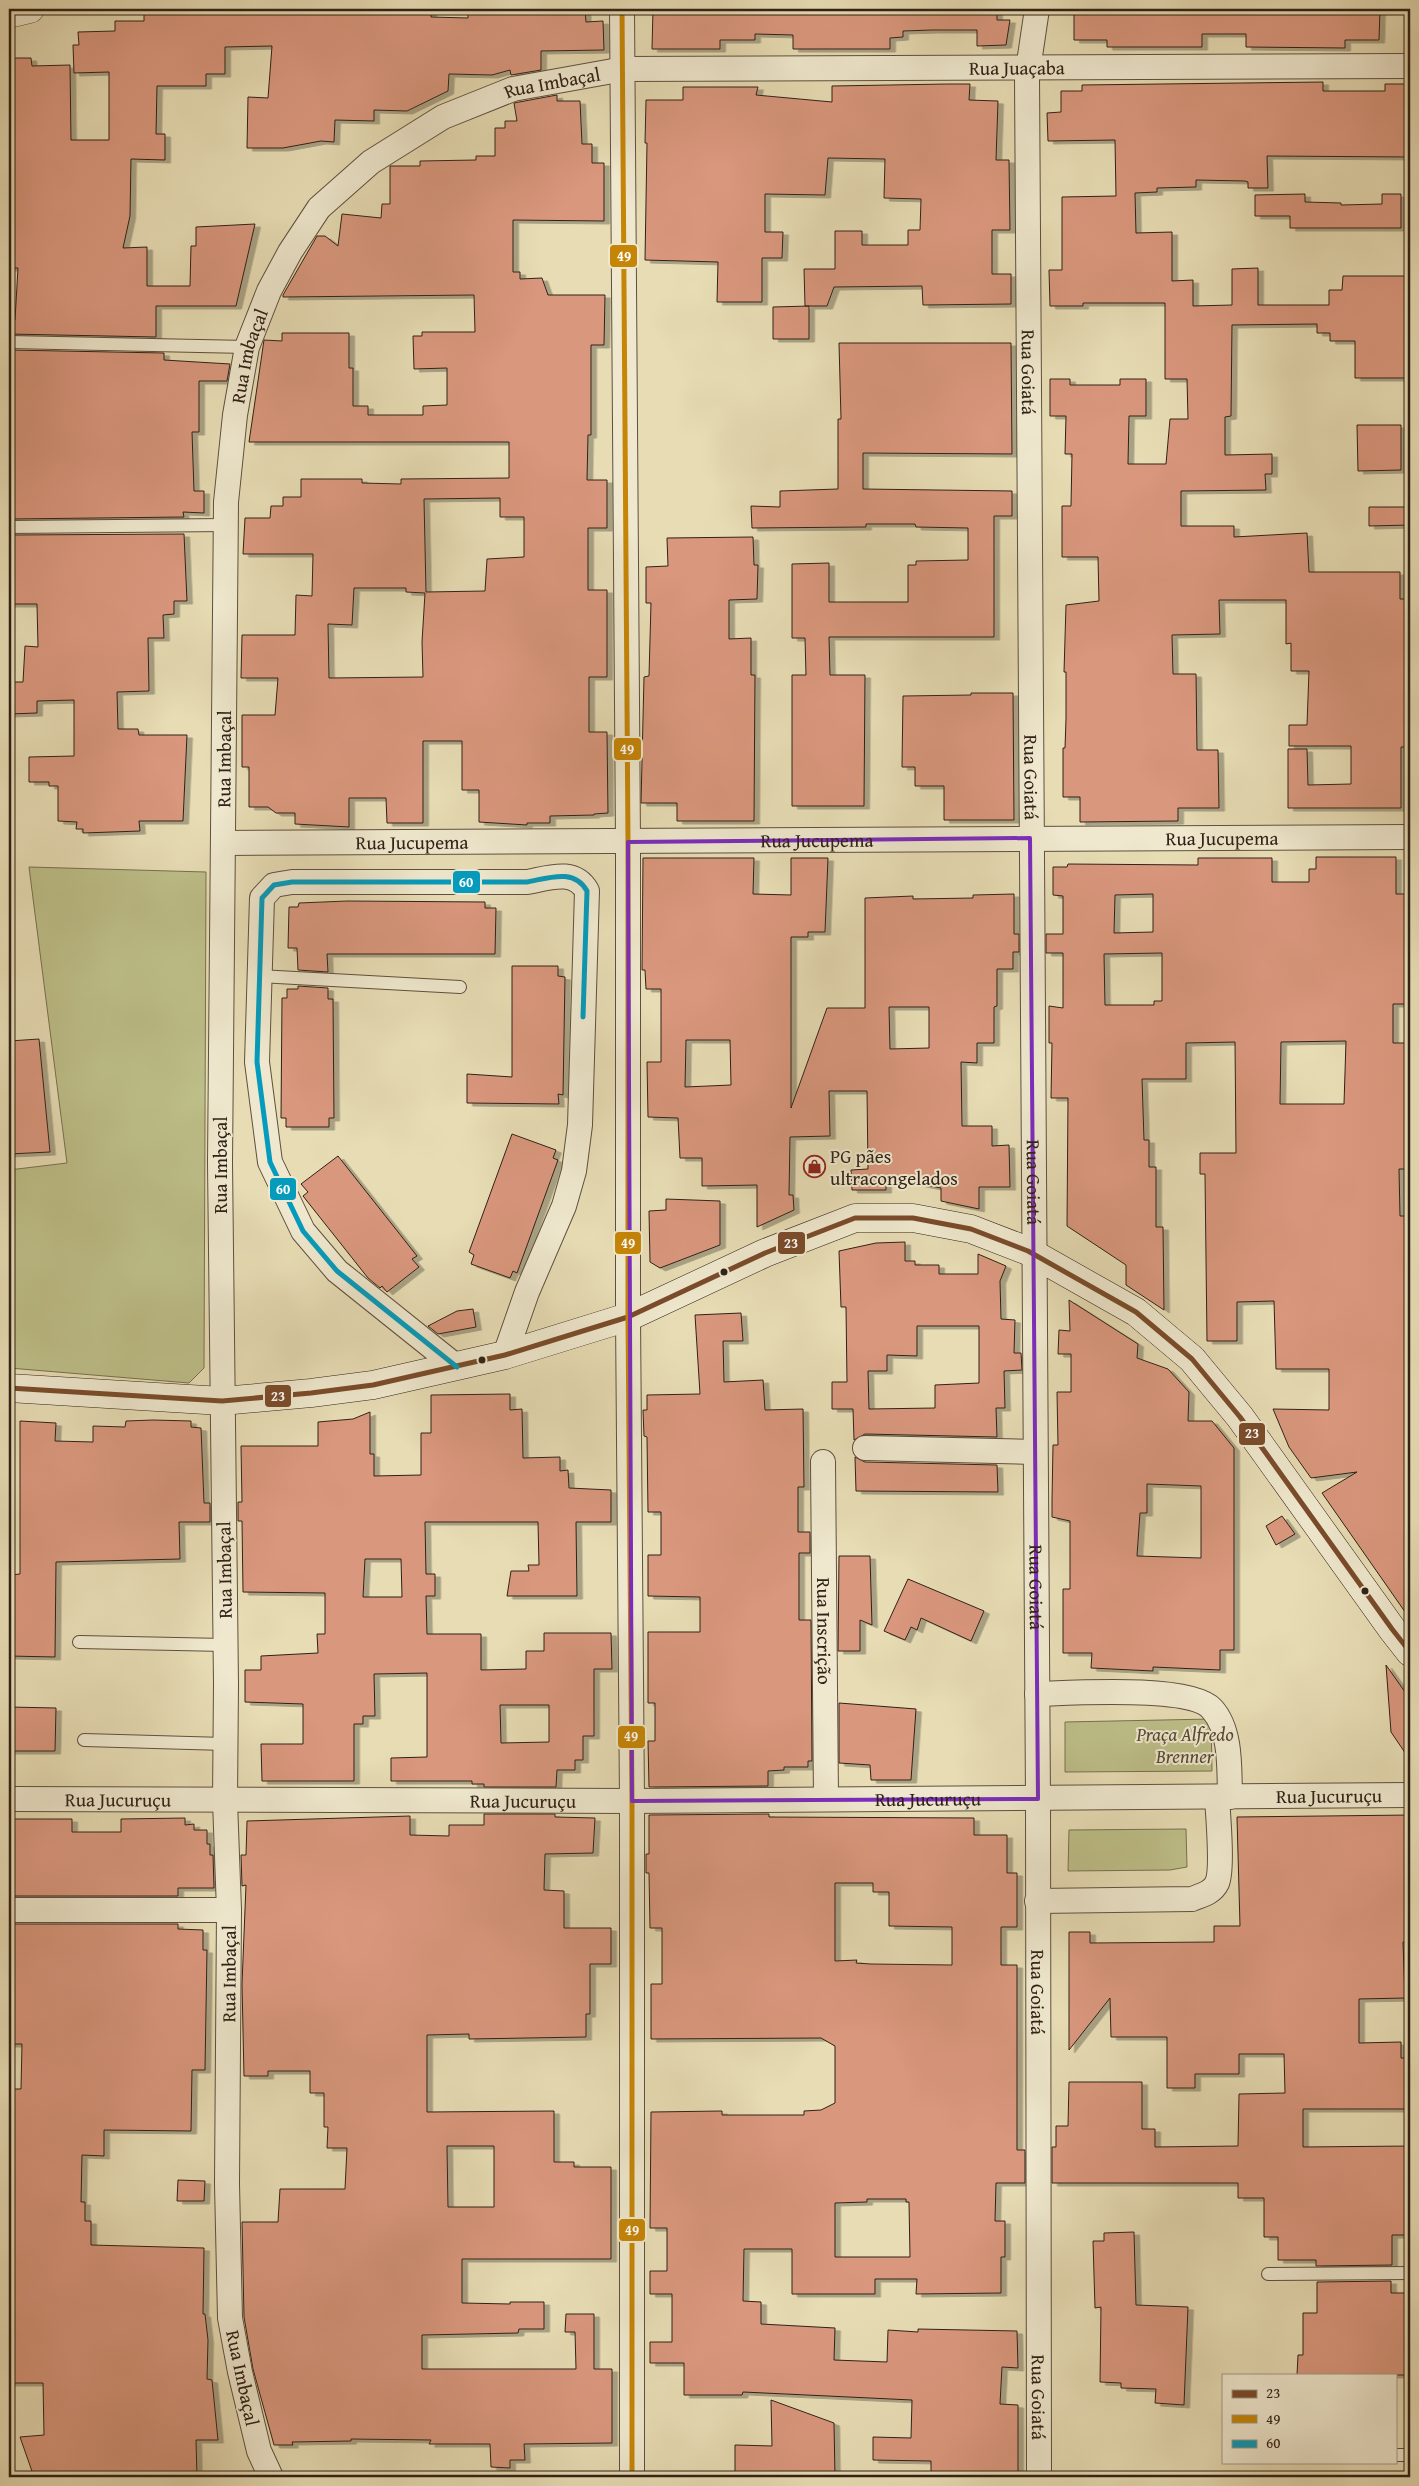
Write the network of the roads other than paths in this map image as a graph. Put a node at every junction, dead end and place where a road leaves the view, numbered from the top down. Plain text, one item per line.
1 (30, 9) edge
2 (622, 9) edge
3 (1037, 9) edge
4 (9, 14) edge
5 (1410, 66) edge
6 (1028, 68) junction
7 (624, 69) junction
8 (9, 342) edge
9 (247, 348) junction
10 (226, 525) junction
11 (9, 527) edge
12 (1410, 837) edge
13 (1030, 838) junction
14 (628, 842) junction
15 (223, 843) junction
16 (259, 976) junction
17 (460, 987) dead end
18 (1034, 1254) junction
19 (628, 1317) junction
20 (505, 1354) junction
21 (457, 1367) junction
22 (9, 1388) edge
23 (222, 1400) junction
24 (865, 1448) dead end
25 (1035, 1452) junction
26 (822, 1462) dead end
27 (79, 1642) dead end
28 (225, 1645) junction
29 (1410, 1652) edge
30 (1037, 1694) junction
31 (84, 1740) dead end
32 (225, 1744) junction
33 (1410, 1795) edge
34 (1224, 1797) junction
35 (9, 1799) edge
36 (1038, 1799) junction
37 (826, 1800) junction
38 (225, 1801) junction
39 (632, 1801) junction
40 (1037, 1901) junction
41 (9, 1910) edge
42 (229, 1910) junction
43 (1410, 2273) edge
44 (1268, 2274) dead end
45 (1396, 2455) edge
46 (1410, 2455) edge
47 (271, 2477) edge
48 (632, 2477) edge
49 (1039, 2477) edge

1 - 4 main road
2 - 7 street
3 - 6 street, Rua Goiatá
5 - 6 street, Rua Juaçaba
6 - 7 street, Rua Juaçaba
6 - 13 street, Rua Goiatá
7 - 9 street, Rua Imbaçal
7 - 14 street
8 - 9 lane
9 - 10 street, Rua Imbaçal
10 - 11 lane
10 - 15 street, Rua Imbaçal
12 - 13 street, Rua Jucupema
13 - 14 street, Rua Jucupema
13 - 18 street, Rua Goiatá
14 - 15 street, Rua Jucupema
14 - 19 street
15 - 23 street, Rua Imbaçal
16 - 17 lane
16 - 20 street
16 - 21 street
18 - 19 main road
18 - 25 street, Rua Goiatá
18 - 29 main road
19 - 20 main road
19 - 39 street
20 - 21 main road
21 - 23 main road
22 - 23 main road
23 - 28 street, Rua Imbaçal
24 - 25 street
25 - 30 street, Rua Goiatá
26 - 37 street, Rua Inscrição
27 - 28 lane
28 - 32 street, Rua Imbaçal
30 - 34 street
30 - 36 street, Rua Goiatá
31 - 32 lane
32 - 38 street, Rua Imbaçal
33 - 34 street, Rua Jucuruçu
34 - 36 street
34 - 40 street
35 - 38 street, Rua Jucuruçu
36 - 37 street, Rua Jucuruçu
36 - 40 street, Rua Goiatá
37 - 39 street, Rua Jucuruçu
38 - 39 street, Rua Jucuruçu
38 - 42 street, Rua Imbaçal
39 - 48 street
40 - 49 street, Rua Goiatá
41 - 42 street
42 - 47 street, Rua Imbaçal
43 - 44 lane
45 - 46 lane

